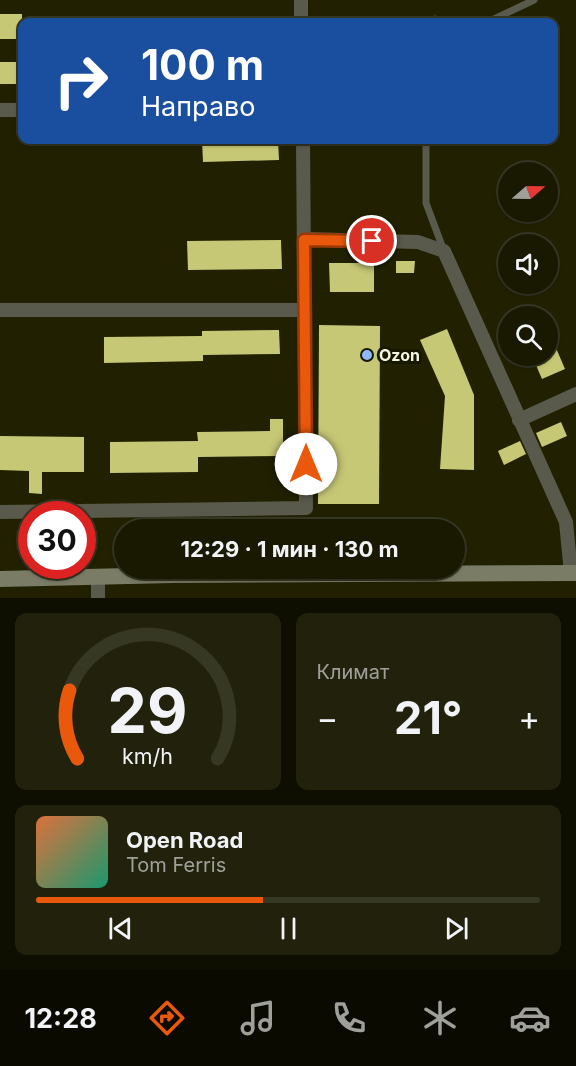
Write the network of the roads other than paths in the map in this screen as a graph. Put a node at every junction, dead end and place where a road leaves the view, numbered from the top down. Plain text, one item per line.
1 (301, 0) edge
2 (534, 0) edge
3 (301, 18) edge
4 (496, 18) edge
5 (0, 110) edge
6 (18, 110) edge
7 (303, 144) edge
8 (426, 144) edge
9 (304, 240) junction
10 (444, 251) junction
11 (0, 310) edge
12 (305, 310) junction
13 (576, 394) edge
14 (519, 420) junction
15 (0, 512) edge
16 (573, 573) edge
17 (98, 578) junction
18 (0, 579) edge
19 (98, 598) edge

1 - 3 street
2 - 4 lane
5 - 6 street
7 - 9 street
8 - 10 lane
9 - 10 street
9 - 12 street
10 - 14 street
11 - 12 street
12 - 15 street
13 - 14 street
14 - 16 street
16 - 17 main road
17 - 18 main road
17 - 19 street

